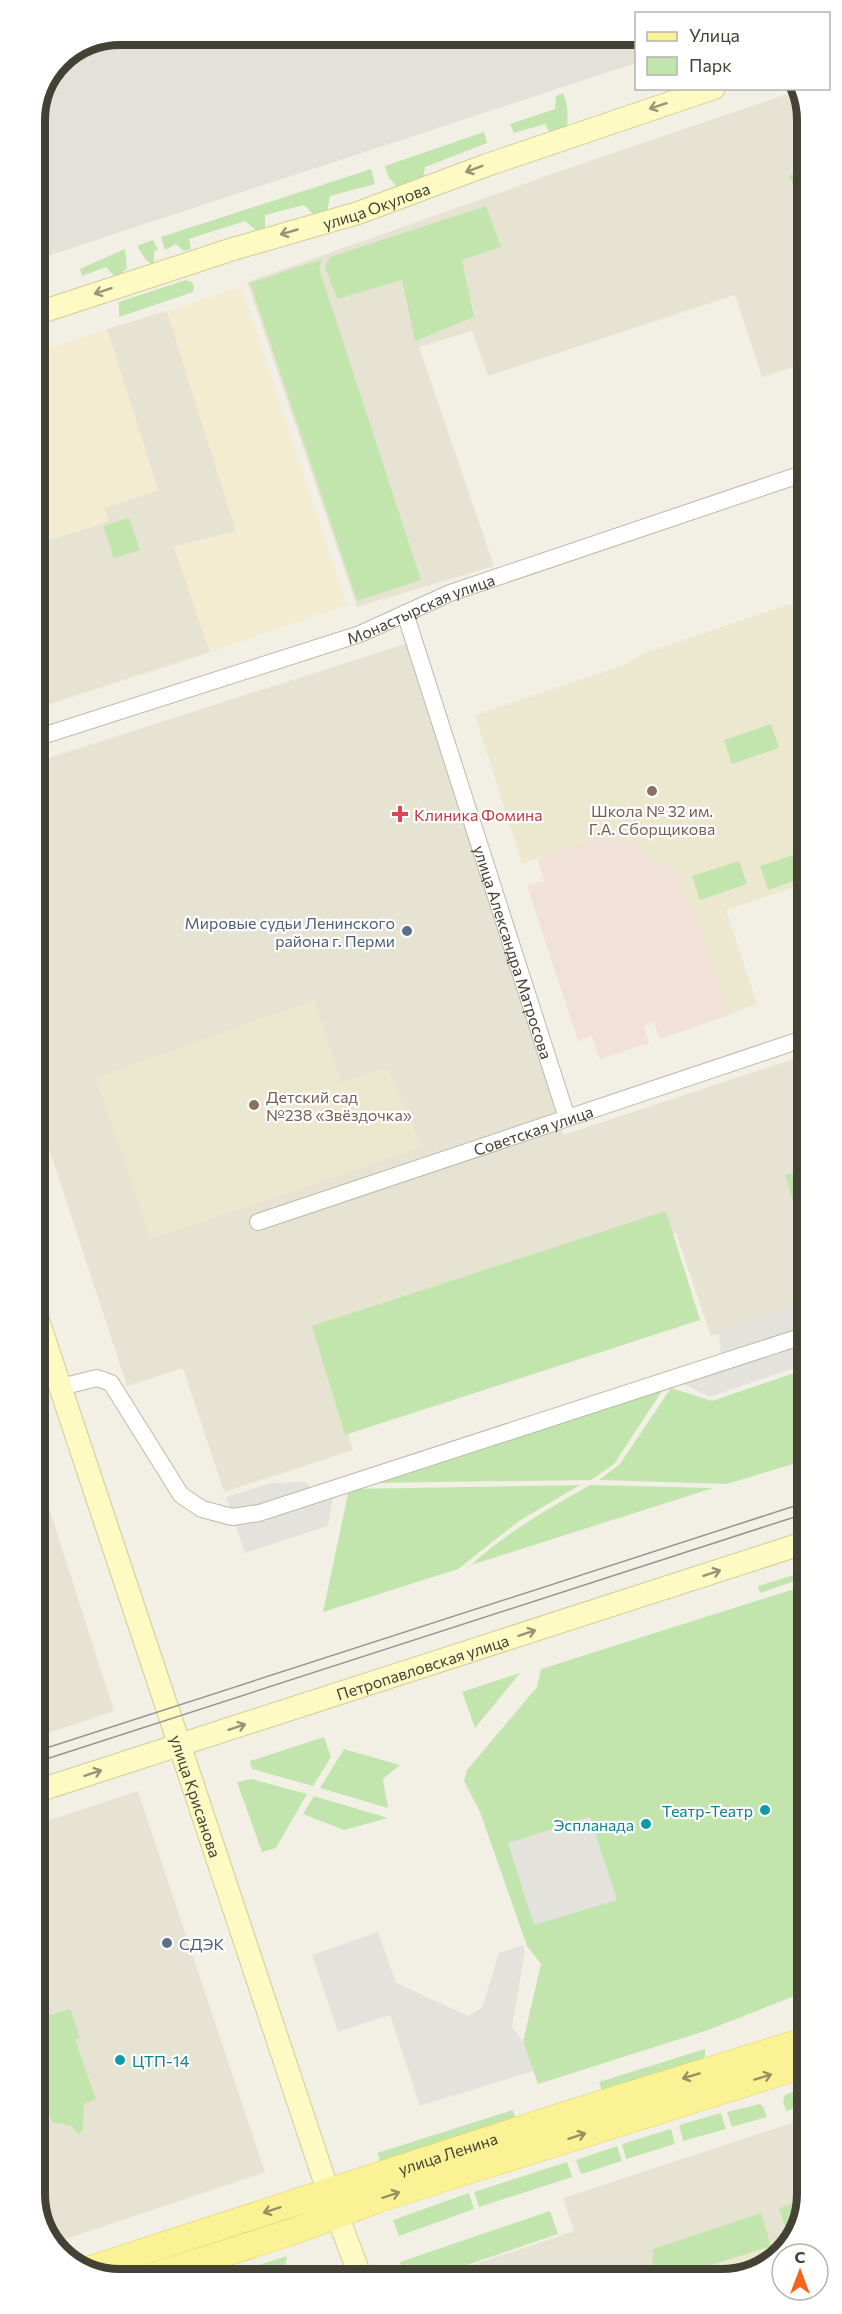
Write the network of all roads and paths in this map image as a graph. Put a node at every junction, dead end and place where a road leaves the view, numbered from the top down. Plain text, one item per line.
1 (708, 90) edge
2 (45, 311) edge
3 (797, 476) edge
4 (405, 613) junction
5 (45, 735) edge
6 (797, 1041) edge
7 (567, 1118) junction
8 (258, 1222) dead end
9 (797, 1338) edge
10 (45, 1341) edge
11 (61, 1388) junction
12 (797, 1545) edge
13 (181, 1745) junction
14 (45, 1788) edge
15 (797, 2043) edge
16 (797, 2067) edge
17 (332, 2203) junction
18 (100, 2266) edge
19 (176, 2269) edge
20 (358, 2269) edge

1 -> 2 main road, улица Окулова
3 - 4 street, Монастырская улица
4 - 5 street, Монастырская улица
4 - 7 street, улица Александра Матросова
6 - 7 street, Советская улица
7 - 8 street, Советская улица
9 - 11 street
10 - 11 main road, улица Крисанова
11 - 13 main road, улица Крисанова
13 -> 12 main road, Петропавловская улица
14 -> 13 main road, Петропавловская улица
13 - 17 main road, улица Крисанова
15 -> 17 main road, улица Ленина
17 -> 16 main road, улица Ленина
17 -> 18 main road, улица Ленина
17 - 19 main road, улица Ленина
17 - 20 main road, улица Крисанова

